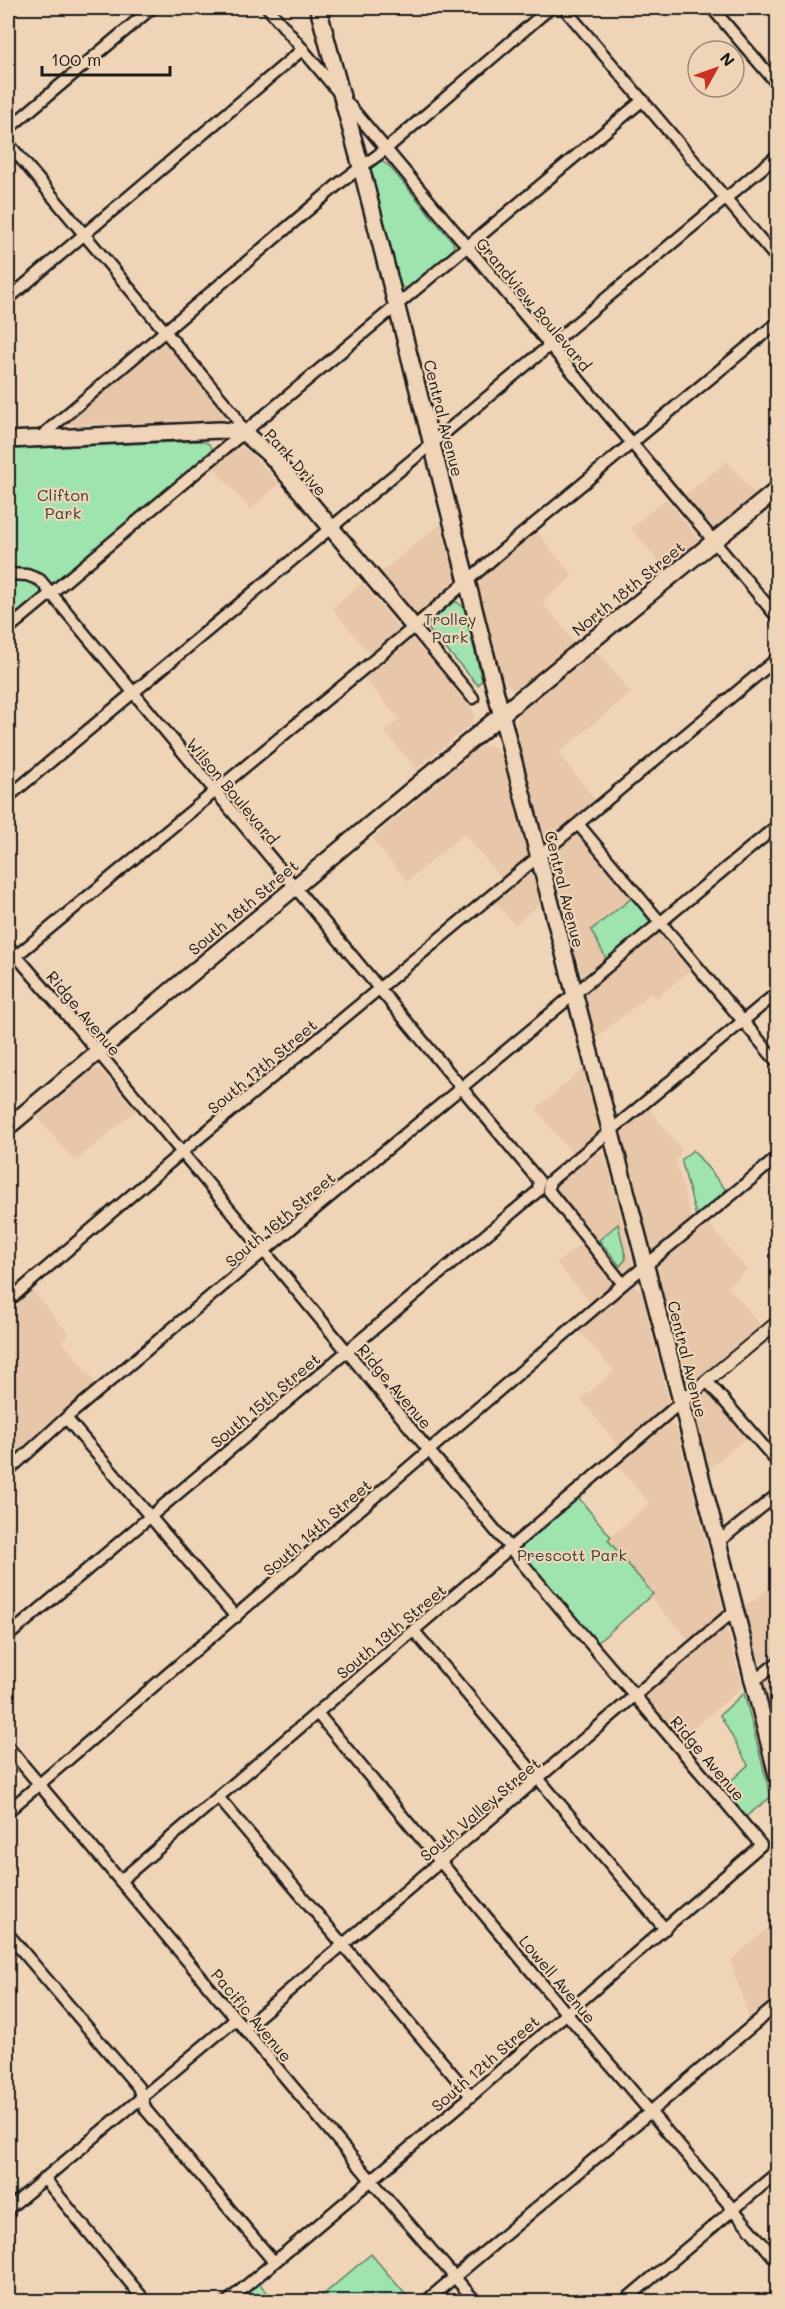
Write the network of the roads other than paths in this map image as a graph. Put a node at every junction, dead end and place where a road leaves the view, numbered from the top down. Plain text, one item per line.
1 (152, 8) edge
2 (268, 8) edge
3 (318, 8) edge
4 (550, 8) edge
5 (564, 8) edge
6 (712, 8) edge
7 (303, 49) junction
8 (777, 85) edge
9 (340, 93) junction
10 (643, 100) junction
11 (8, 129) edge
12 (8, 143) edge
13 (386, 149) junction
14 (777, 155) edge
15 (361, 167) junction
16 (726, 198) junction
17 (83, 234) junction
18 (466, 246) junction
19 (777, 260) edge
20 (8, 299) edge
21 (396, 305) junction
22 (777, 322) edge
23 (165, 332) junction
24 (548, 346) junction
25 (243, 432) junction
26 (39, 439) junction
27 (8, 440) edge
28 (432, 443) junction
29 (631, 444) junction
30 (777, 489) edge
31 (330, 527) junction
32 (713, 542) junction
33 (8, 574) edge
34 (467, 581) junction
35 (51, 593) junction
36 (777, 618) edge
37 (414, 627) junction
38 (8, 629) edge
39 (777, 657) edge
40 (132, 693) junction
41 (473, 698) dead end
42 (501, 715) junction
43 (213, 791) junction
44 (8, 797) edge
45 (578, 824) junction
46 (777, 825) edge
47 (538, 855) junction
48 (295, 888) junction
49 (660, 923) junction
50 (8, 946) edge
51 (16, 956) junction
52 (378, 989) junction
53 (777, 992) edge
54 (574, 993) junction
55 (742, 1021) junction
56 (97, 1052) junction
57 (777, 1063) edge
58 (460, 1087) junction
59 (8, 1127) edge
60 (610, 1131) junction
61 (182, 1152) junction
62 (777, 1157) edge
63 (543, 1186) junction
64 (263, 1252) junction
65 (646, 1265) junction
66 (623, 1284) junction
67 (8, 1301) edge
68 (777, 1322) edge
69 (347, 1351) junction
70 (708, 1381) junction
71 (680, 1403) junction
72 (66, 1418) junction
73 (429, 1450) junction
74 (777, 1463) edge
75 (8, 1471) edge
76 (777, 1494) edge
77 (149, 1517) junction
78 (718, 1542) junction
79 (510, 1549) junction
80 (734, 1611) junction
81 (236, 1617) junction
82 (414, 1631) junction
83 (8, 1636) edge
84 (777, 1662) edge
85 (753, 1682) junction
86 (635, 1696) junction
87 (317, 1713) junction
88 (8, 1747) edge
89 (539, 1779) junction
90 (777, 1779) edge
91 (39, 1784) junction
92 (218, 1797) junction
93 (8, 1811) edge
94 (761, 1845) joint
95 (440, 1862) junction
96 (120, 1881) junction
97 (665, 1929) junction
98 (8, 1934) edge
99 (343, 1945) junction
100 (777, 2004) edge
101 (566, 2013) junction
102 (236, 2019) junction
103 (244, 2029) junction
104 (471, 2096) junction
105 (141, 2098) junction
106 (650, 2111) junction
107 (777, 2172) edge
108 (44, 2178) junction
109 (371, 2180) junction
110 (8, 2209) edge
111 (733, 2209) junction
112 (274, 2262) junction
113 (777, 2262) edge
114 (454, 2276) junction
115 (146, 2301) edge
116 (227, 2301) edge
117 (425, 2301) edge
118 (476, 2301) edge
119 (623, 2301) edge

1 - 11 street
2 - 7 street, Grandview Boulevard
3 - 9 main road, Central Avenue
4 - 13 street
5 - 10 street
6 - 8 street
7 - 9 street, Grandview Boulevard
7 - 17 street
9 - 13 street, Grandview Boulevard
9 - 15 main road, Central Avenue
10 - 16 street
10 - 18 street
12 - 17 street
13 - 15 street
13 - 18 street, Grandview Boulevard
14 - 16 street
15 - 21 main road, Central Avenue
15 - 23 street
16 - 19 street
16 - 24 street
17 - 20 street
17 - 23 street
18 - 21 street
18 - 24 street, Grandview Boulevard
21 - 25 street
21 - 28 main road, Central Avenue
22 - 29 street
23 - 25 street
23 - 26 street
24 - 28 street
24 - 29 street, Grandview Boulevard
25 - 26 main road, Park Drive
25 - 31 main road, Park Drive
25 - 35 street
26 - 27 main road, Park Drive
28 - 31 street
28 - 34 main road, Central Avenue
29 - 32 street, Grandview Boulevard
29 - 34 street
30 - 32 main road, North 18th Street
31 - 37 main road, Park Drive
31 - 40 street
32 - 36 street, Grandview Boulevard
32 - 42 main road, North 18th Street
33 - 35 street, Wilson Boulevard
34 - 37 street
34 - 42 main road, Central Avenue
35 - 38 street
35 - 40 street, Wilson Boulevard
37 - 41 street, Park Drive
37 - 43 street
39 - 45 street, South 17th Street
40 - 43 street, Wilson Boulevard
40 - 44 street
42 - 47 main road, Central Avenue
42 - 48 main road, South 18th Street
43 - 48 street, Wilson Boulevard
43 - 51 street
45 - 47 street, South 17th Street
45 - 49 street
46 - 49 street, South 16th Street
47 - 52 street, South 17th Street
47 - 54 main road, Central Avenue
48 - 52 street, Wilson Boulevard
48 - 56 main road, South 18th Street
49 - 54 street, South 16th Street
49 - 55 street
50 - 51 street, Ridge Avenue
51 - 56 street, Ridge Avenue
52 - 58 street, Wilson Boulevard
52 - 61 street, South 17th Street
53 - 55 street, South 15th Street
54 - 58 street, South 16th Street
54 - 60 main road, Central Avenue
55 - 57 street
55 - 60 street, South 15th Street
56 - 59 main road, South 18th Street
56 - 61 street, Ridge Avenue
58 - 63 street, Wilson Boulevard
58 - 64 street, South 16th Street
60 - 63 street, South 15th Street
60 - 65 main road, Central Avenue
61 - 64 street, Ridge Avenue
61 - 67 street, South 17th Street
62 - 65 street, South 14th Street
63 - 66 street, Wilson Boulevard
63 - 69 street, South 15th Street
64 - 69 street, Ridge Avenue
64 - 72 street, South 16th Street
65 - 66 street, South 14th Street
65 - 71 main road, Central Avenue
66 - 73 street, South 14th Street
68 - 70 street
69 - 73 street, Ridge Avenue
69 - 77 street, South 15th Street
70 - 71 street
70 - 74 street
71 - 78 main road, Central Avenue
71 - 79 street, South 13th Street
72 - 75 street, South 16th Street
72 - 77 street
73 - 79 street, Ridge Avenue
73 - 81 street, South 14th Street
76 - 78 street
77 - 81 street
77 - 83 street, South 15th Street
78 - 80 main road, Central Avenue
79 - 82 street, South 13th Street
79 - 86 street, Ridge Avenue
80 - 85 main road, Central Avenue
80 - 86 street, South Valley Street
81 - 91 street, South 14th Street
82 - 87 street, South 13th Street
82 - 89 street
84 - 85 street
85 - 90 main road, Central Avenue
86 - 89 street, South Valley Street
86 - 94 street, Ridge Avenue
87 - 92 street, South 13th Street
87 - 95 street, Lowell Avenue
88 - 91 street, Pacific Avenue
89 - 95 street, South Valley Street
89 - 97 street
91 - 93 street, South 14th Street
91 - 96 street, Pacific Avenue
92 - 96 street, South 13th Street
92 - 99 street
94 - 97 street, South 12th Street
95 - 99 street, South Valley Street
95 - 101 street, Lowell Avenue
96 - 102 street, Pacific Avenue
97 - 101 street, South 12th Street
98 - 105 street
99 - 103 street, South Valley Street
99 - 104 street
100 - 106 street
101 - 104 street, South 12th Street
101 - 106 street, Lowell Avenue
102 - 103 street, Pacific Avenue
102 - 105 street
103 - 109 street, Pacific Avenue
104 - 109 street, South 12th Street
105 - 108 street
105 - 112 street
106 - 111 street, Lowell Avenue
106 - 114 street
107 - 111 street
108 - 110 street
108 - 115 street
109 - 112 street, South 12th Street
109 - 114 street, Pacific Avenue
111 - 113 street, Lowell Avenue
111 - 119 street
112 - 116 street, South 12th Street
114 - 117 street
114 - 118 street, Pacific Avenue

